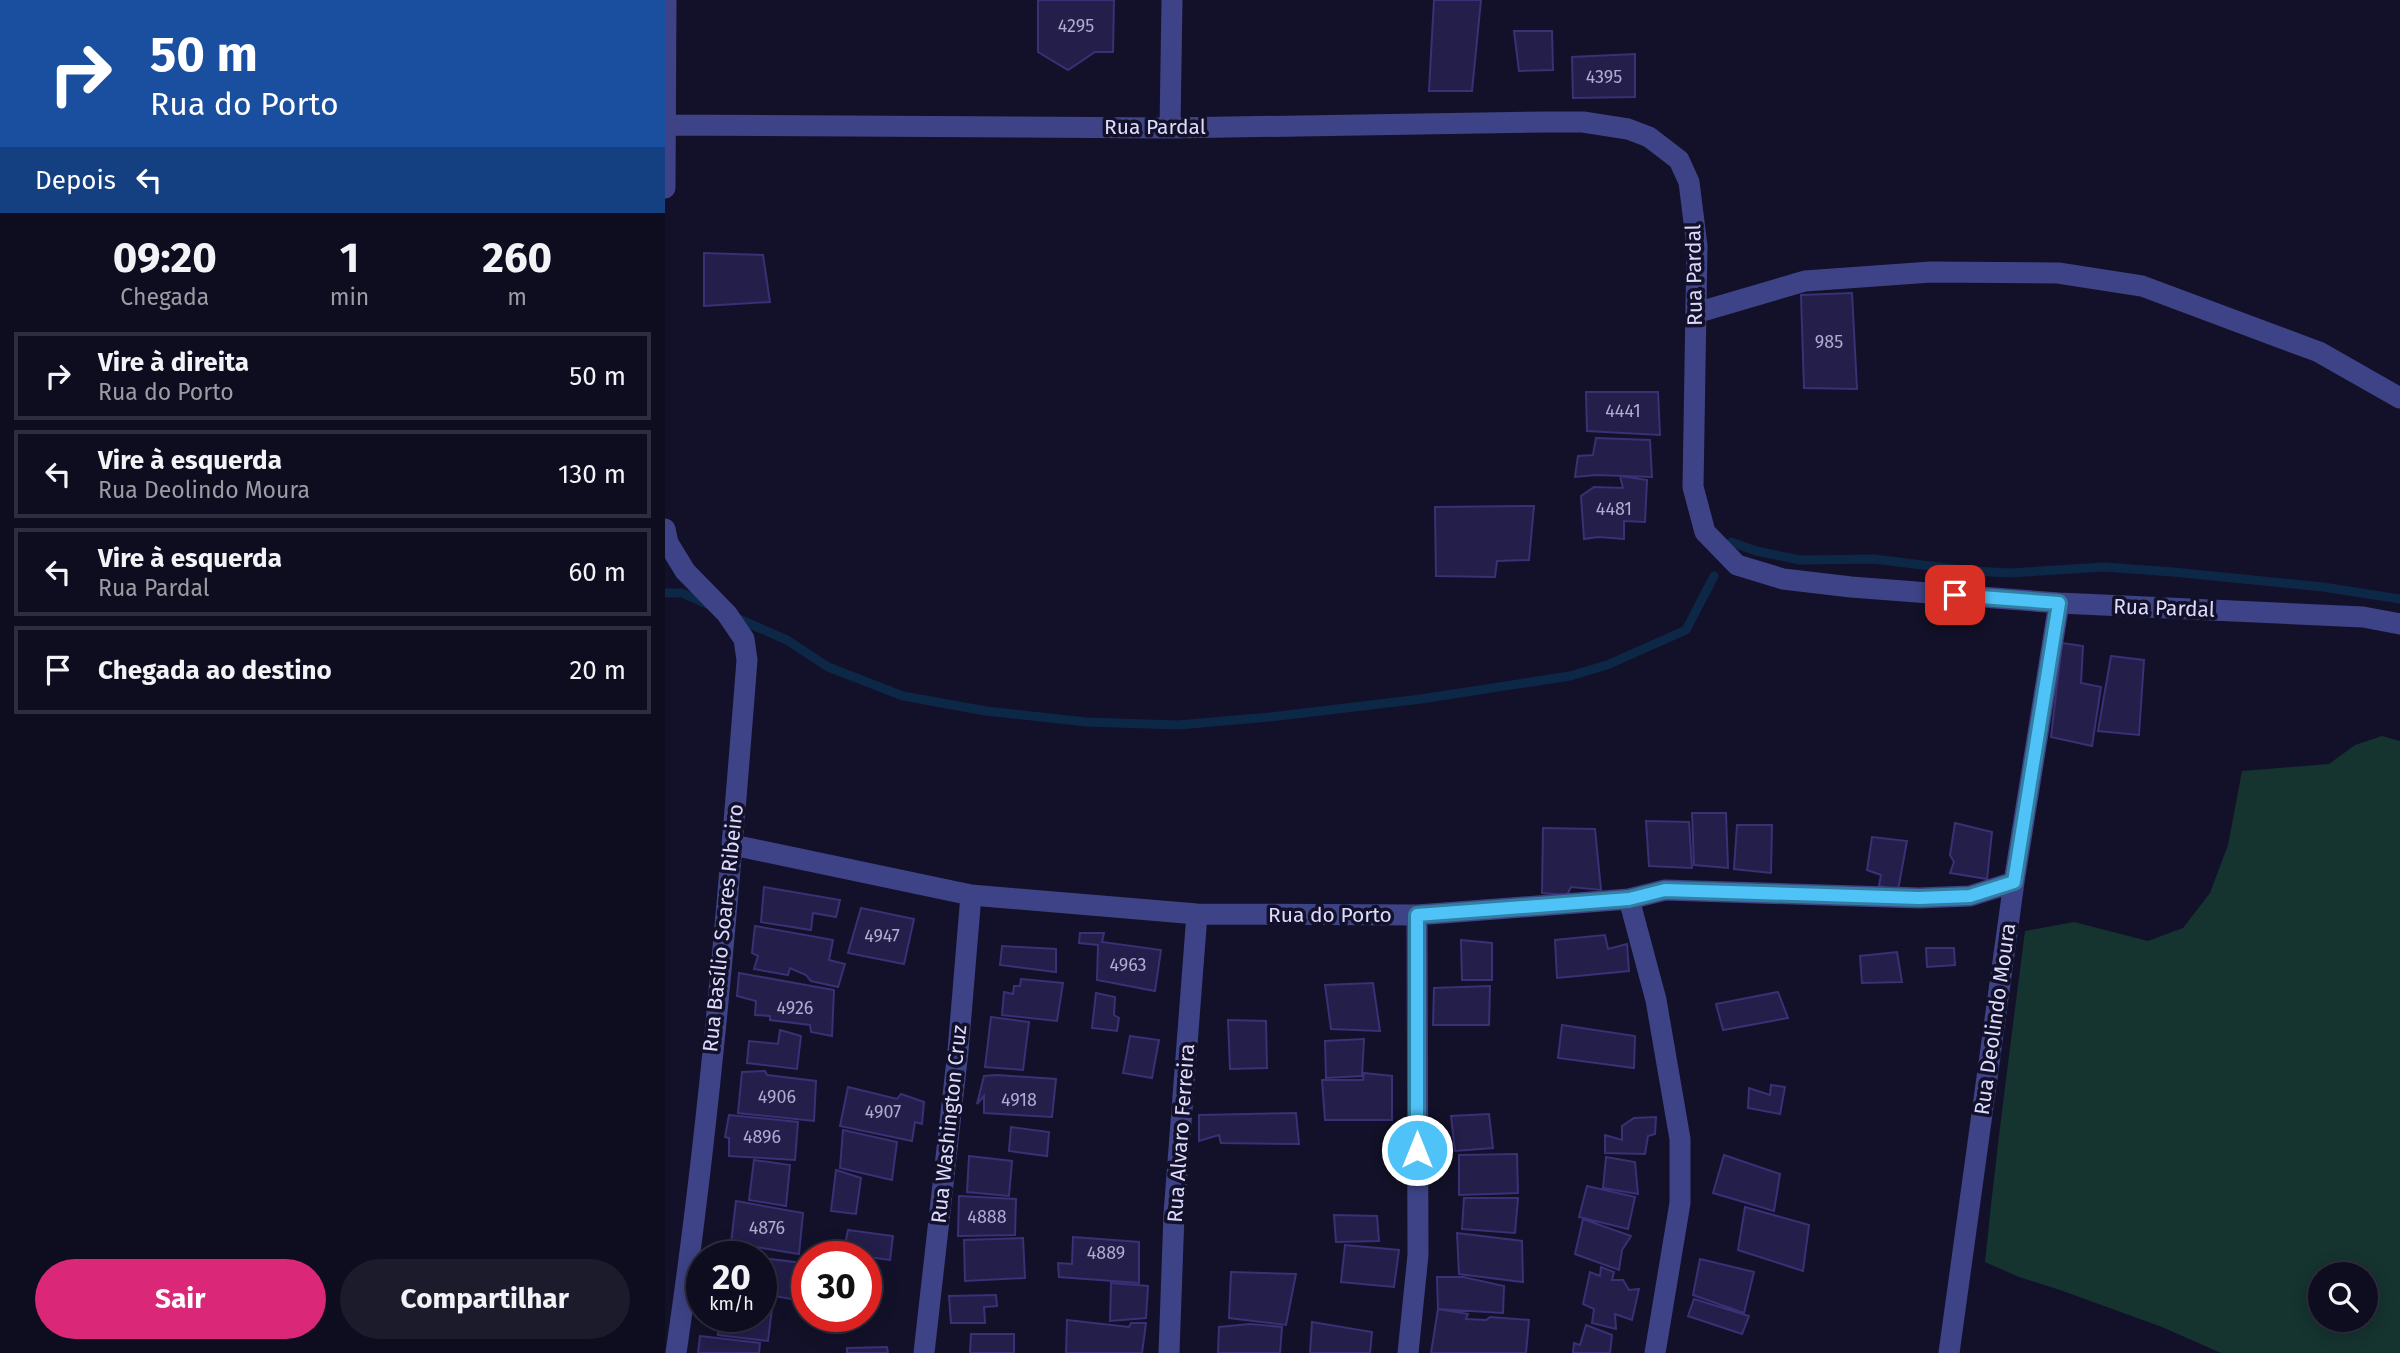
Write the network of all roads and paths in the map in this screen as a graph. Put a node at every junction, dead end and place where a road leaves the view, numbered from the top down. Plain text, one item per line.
1 (666, 0) edge
2 (1172, 0) edge
3 (666, 125) edge
4 (1170, 128) junction
5 (665, 188) edge
6 (1696, 313) junction
7 (2400, 398) edge
8 (665, 529) edge
9 (2059, 603) junction
10 (2400, 624) edge
11 (733, 845) junction
12 (2014, 882) junction
13 (971, 895) junction
14 (1629, 899) junction
15 (1196, 914) junction
16 (1417, 915) junction
17 (676, 1353) edge
18 (924, 1353) edge
19 (1169, 1353) edge
20 (1408, 1353) edge
21 (1655, 1353) edge
22 (1949, 1353) edge

1 - 3 street
2 - 4 street
3 - 4 street, Rua Pardal
3 - 5 street
4 - 6 street, Rua Pardal
6 - 7 street
6 - 9 street, Rua Pardal
8 - 11 street, Rua Basílio Soares Ribeiro
9 - 10 street, Rua Pardal
9 - 12 street, Rua Deolindo Moura
11 - 13 street, Rua do Porto
11 - 17 street, Rua Basílio Soares Ribeiro
12 - 14 street, Rua do Porto
12 - 22 street, Rua Deolindo Moura
13 - 15 street, Rua do Porto
13 - 18 street, Rua Washington Cruz
14 - 16 street, Rua do Porto
14 - 21 street
15 - 16 street, Rua do Porto
15 - 19 street, Rua Alvaro Ferreira
16 - 20 street

